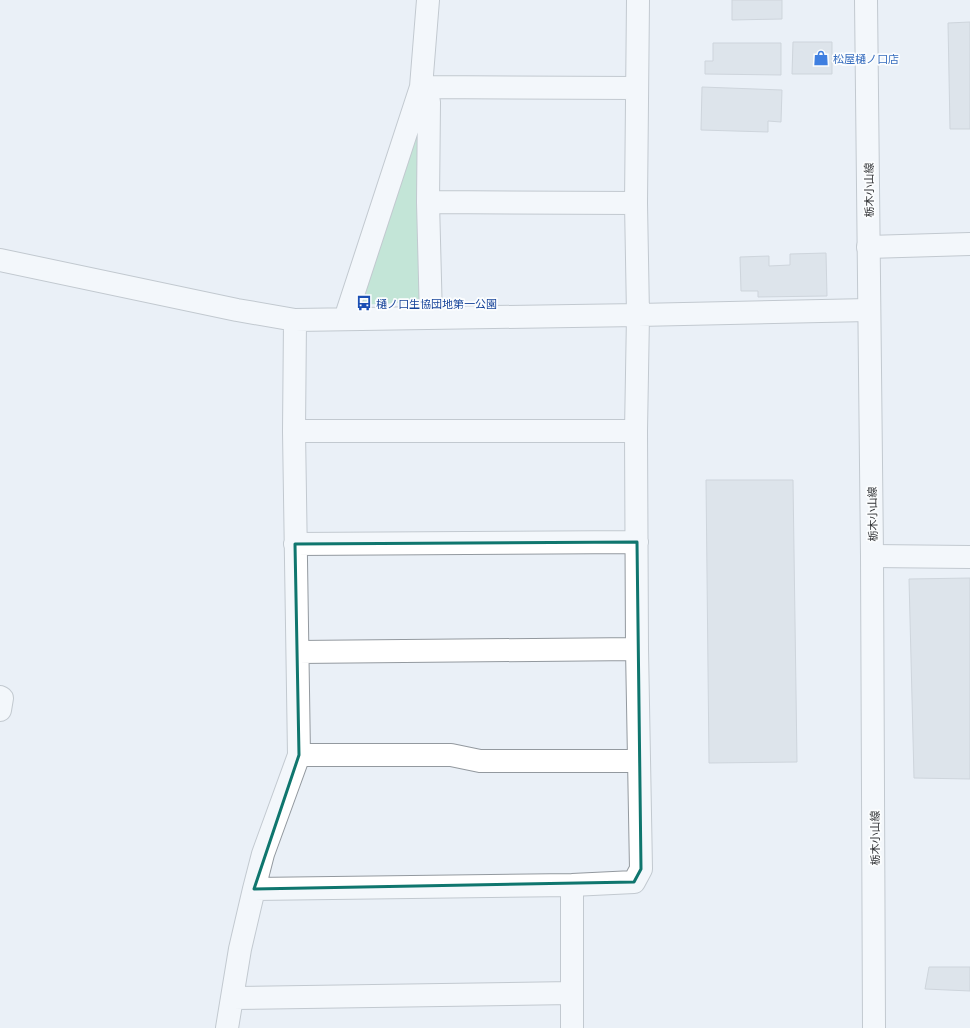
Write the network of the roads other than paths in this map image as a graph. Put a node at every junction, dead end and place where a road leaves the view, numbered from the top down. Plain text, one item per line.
1 (428, 0) edge
2 (638, 0) edge
3 (866, 0) edge
4 (421, 87) junction
5 (637, 88) junction
6 (428, 202) junction
7 (636, 203) junction
8 (970, 244) edge
9 (868, 247) junction
10 (0, 260) edge
11 (869, 310) junction
12 (638, 315) junction
13 (431, 318) junction
14 (345, 319) junction
15 (295, 320) junction
16 (294, 431) junction
17 (636, 431) junction
18 (637, 542) junction
19 (296, 544) junction
20 (872, 556) junction
21 (970, 556) edge
22 (637, 649) junction
23 (298, 652) junction
24 (0, 697) edge
25 (0, 710) edge
26 (298, 755) junction
27 (638, 761) junction
28 (572, 885) junction
29 (254, 889) junction
30 (572, 993) junction
31 (232, 998) junction
32 (228, 1028) edge
33 (572, 1028) edge
34 (874, 1028) edge

1 - 4 street
2 - 5 street
3 - 9 street, 栃木小山線
4 - 5 street
4 - 6 street
4 - 14 street
5 - 7 street
6 - 7 street
6 - 13 street
7 - 12 street
8 - 9 street
9 - 11 street, 栃木小山線
10 - 15 street
11 - 12 street
11 - 20 street, 栃木小山線
12 - 13 street
12 - 17 street
13 - 14 street
14 - 15 street
15 - 16 street
16 - 17 street
16 - 19 street
17 - 18 street
18 - 19 street
18 - 22 street
19 - 23 street
20 - 21 street
20 - 34 street, 栃木小山線
22 - 23 street
22 - 27 street
23 - 26 street
24 - 25 street
26 - 27 street
26 - 29 street
27 - 28 street
28 - 29 street
28 - 30 street
29 - 31 street
30 - 31 street
30 - 33 street
31 - 32 street

